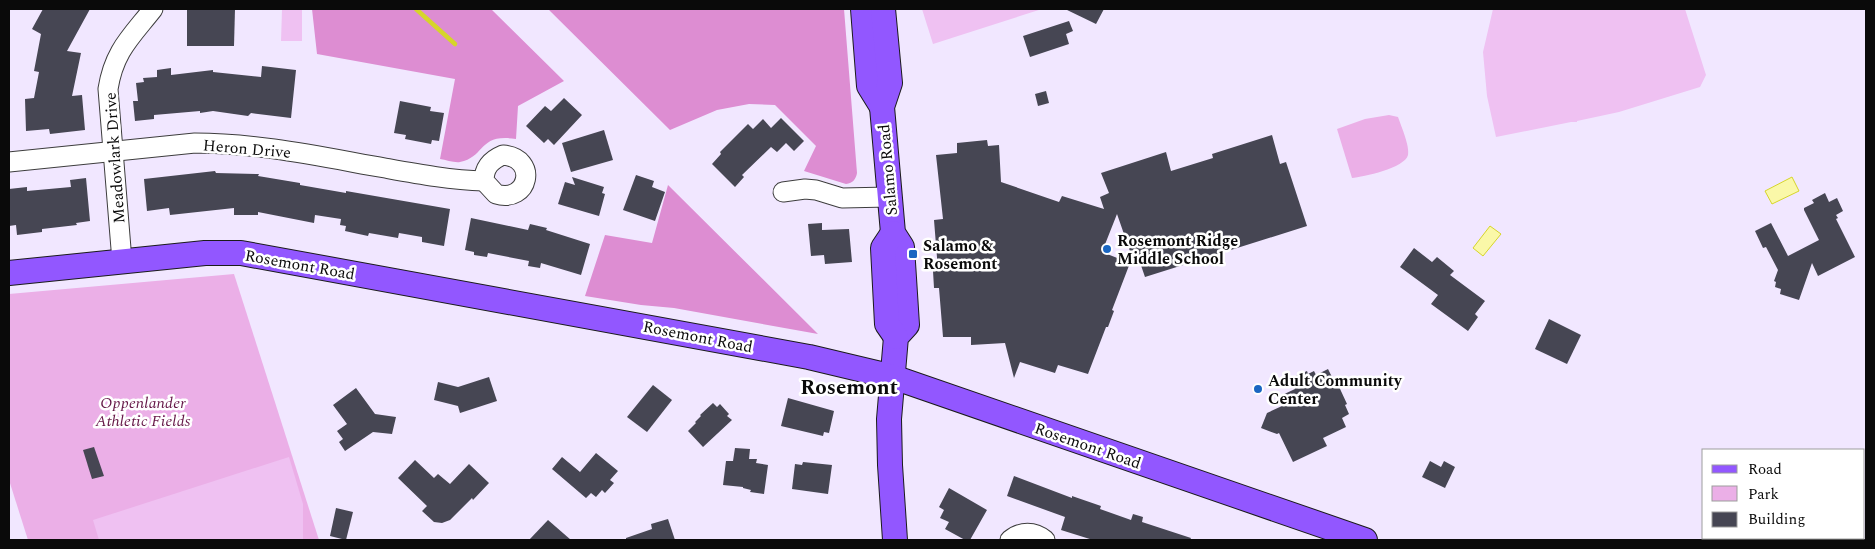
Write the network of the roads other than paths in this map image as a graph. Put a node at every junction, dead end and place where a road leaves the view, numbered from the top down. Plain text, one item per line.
1 (153, 9) edge
2 (863, 9) edge
3 (883, 9) edge
4 (882, 107) junction
5 (113, 152) junction
6 (9, 162) edge
7 (484, 181) dead end
8 (783, 192) dead end
9 (889, 197) junction
10 (122, 261) junction
11 (9, 273) edge
12 (893, 377) junction
13 (895, 540) edge
14 (1010, 540) edge
15 (1045, 540) edge
16 (1364, 540) edge

1 - 5 street, Meadowlark Drive
2 - 4 main road, Salamo Road
3 - 4 main road, Salamo Road
4 - 9 main road, Salamo Road
5 - 6 street, Heron Drive
5 - 7 street, Heron Drive
5 - 10 street, Meadowlark Drive
8 - 9 street
9 - 12 main road, Salamo Road
10 - 11 main road, Rosemont Road
10 - 12 main road, Rosemont Road
12 - 13 main road, Salamo Road
12 - 16 main road, Rosemont Road
14 - 15 street

